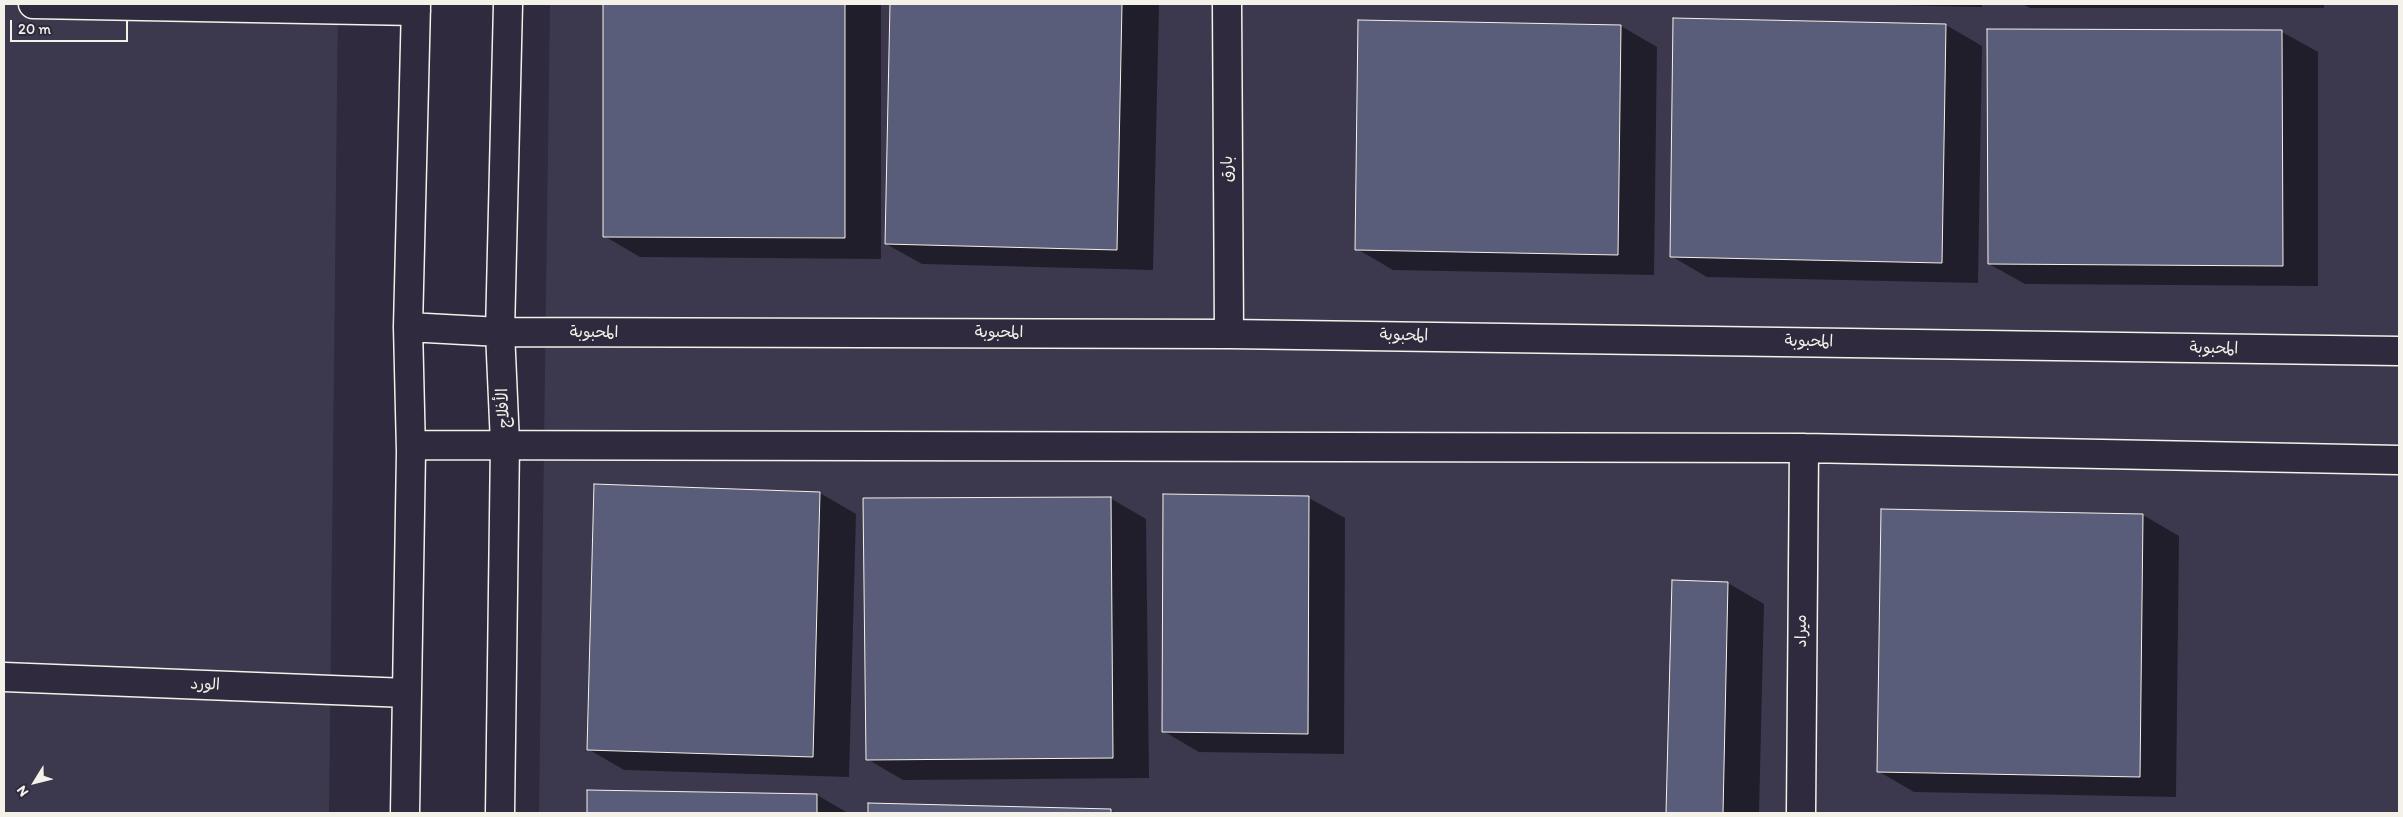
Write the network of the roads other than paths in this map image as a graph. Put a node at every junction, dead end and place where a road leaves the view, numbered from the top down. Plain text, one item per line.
1 (33, 4) edge
2 (508, 4) edge
3 (1227, 4) edge
4 (416, 8) edge
5 (408, 327) junction
6 (500, 332) junction
7 (1229, 334) junction
8 (2399, 352) edge
9 (505, 443) junction
10 (411, 444) junction
11 (1804, 448) junction
12 (2399, 460) edge
13 (4, 677) edge
14 (407, 693) junction
15 (406, 813) edge
16 (500, 813) edge
17 (1800, 813) edge

1 - 4 street
2 - 6 street, الأفلاج
3 - 7 street, بارق
4 - 5 street
5 - 6 street, المحبوبة
5 - 10 street
6 - 7 street, المحبوبة
6 - 9 street, الأفلاج
7 - 8 street, المحبوبة
9 - 10 street
9 - 11 street
9 - 16 street, الأفلاج
10 - 14 street
11 - 12 street
11 - 17 street, ميراد
13 - 14 street, الورد
14 - 15 street

